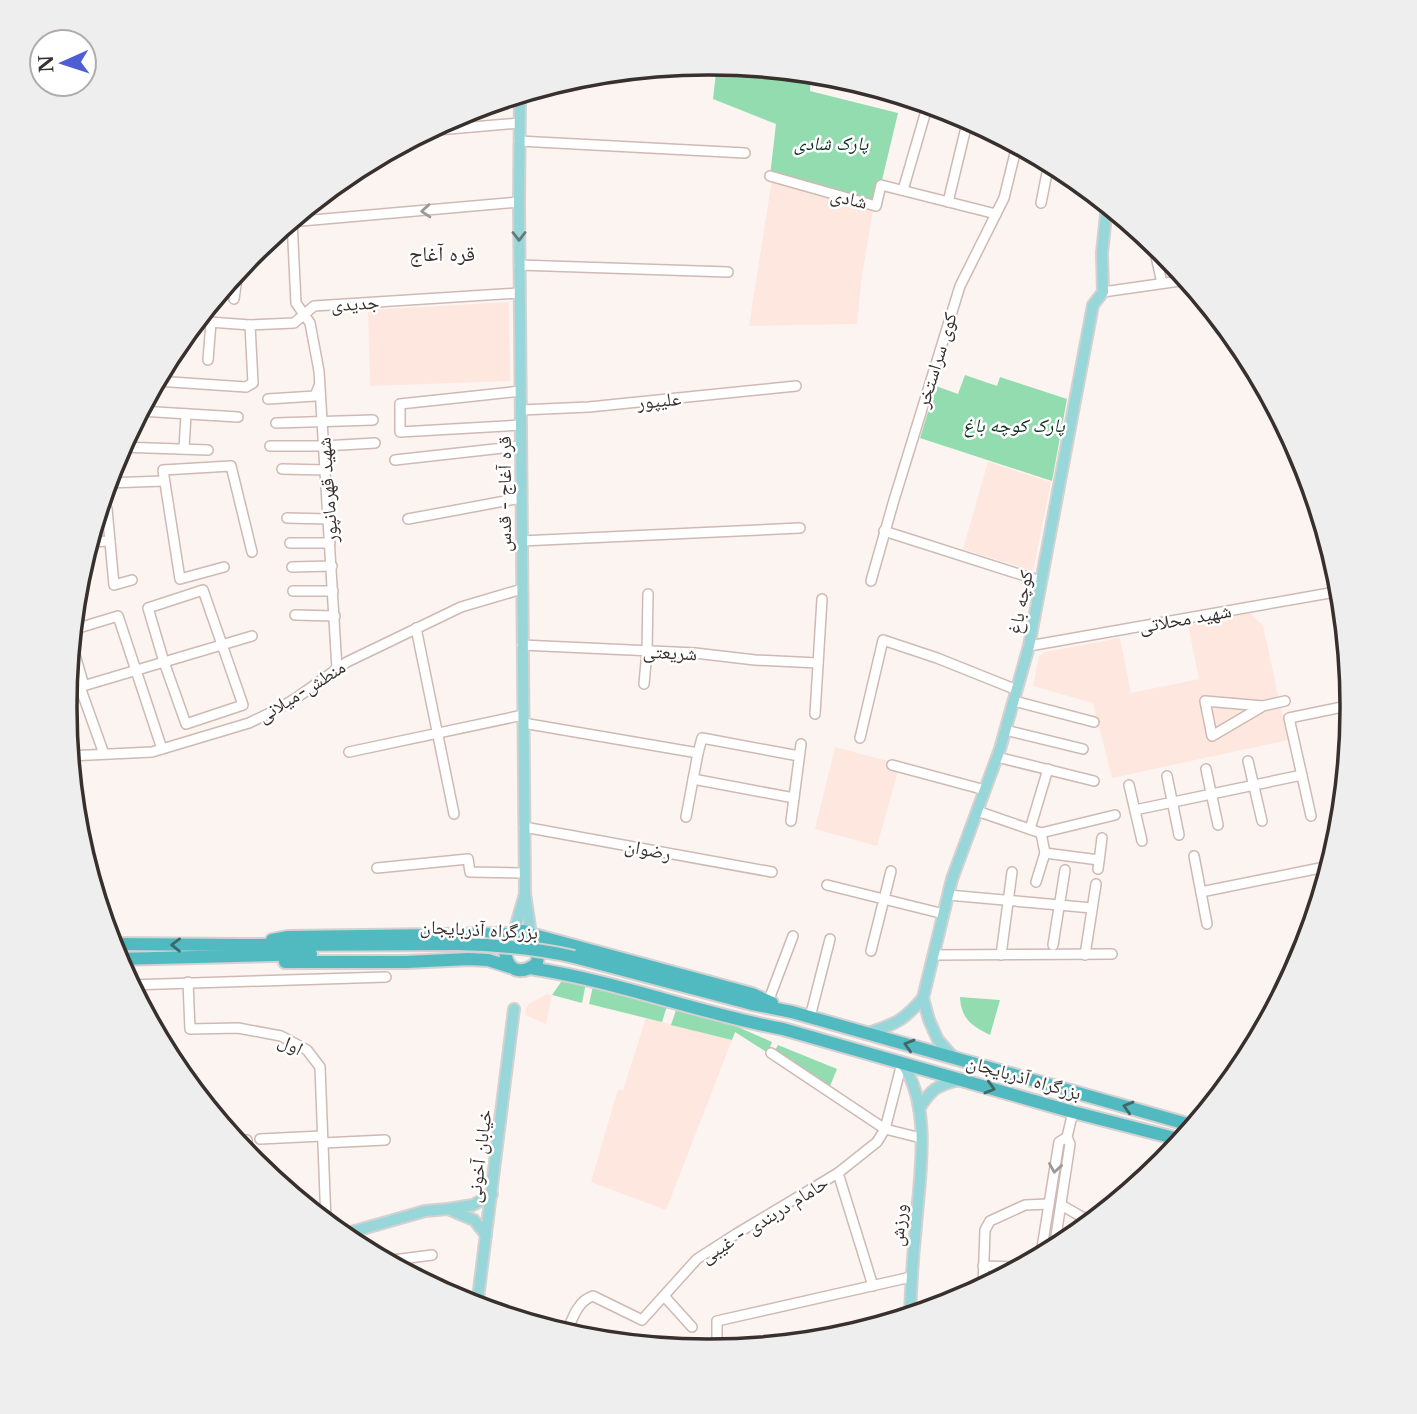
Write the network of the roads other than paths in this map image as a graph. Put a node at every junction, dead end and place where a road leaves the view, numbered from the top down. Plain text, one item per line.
1 (520, 104) edge
2 (925, 114) edge
3 (520, 123) junction
4 (455, 129) edge
5 (965, 130) edge
6 (519, 141) junction
7 (745, 153) dead end
8 (1015, 155) edge
9 (1047, 174) edge
10 (770, 176) dead end
11 (903, 190) junction
12 (519, 202) junction
13 (948, 202) junction
14 (1041, 203) dead end
15 (996, 214) junction
16 (1106, 216) edge
17 (306, 221) edge
18 (292, 232) edge
19 (1157, 263) edge
20 (519, 265) junction
21 (728, 272) dead end
22 (1175, 281) edge
23 (1162, 283) junction
24 (236, 288) edge
25 (1103, 292) junction
26 (519, 293) junction
27 (234, 299) dead end
28 (303, 314) junction
29 (207, 322) edge
30 (211, 323) junction
31 (250, 325) junction
32 (208, 360) dead end
33 (167, 382) edge
34 (320, 385) junction
35 (796, 386) dead end
36 (521, 391) junction
37 (268, 399) dead end
38 (521, 410) junction
39 (150, 412) edge
40 (186, 414) junction
41 (239, 417) dead end
42 (373, 421) dead end
43 (322, 422) junction
44 (276, 423) dead end
45 (521, 425) junction
46 (375, 443) dead end
47 (270, 446) dead end
48 (324, 446) junction
49 (521, 446) junction
50 (133, 447) edge
51 (184, 449) junction
52 (208, 450) dead end
53 (395, 460) dead end
54 (282, 470) dead end
55 (325, 470) junction
56 (164, 481) junction
57 (118, 483) edge
58 (521, 498) junction
59 (107, 513) edge
60 (287, 518) dead end
61 (328, 519) junction
62 (408, 519) dead end
63 (800, 528) dead end
64 (884, 531) junction
65 (110, 541) junction
66 (521, 541) junction
67 (98, 542) edge
68 (290, 543) dead end
69 (330, 543) junction
70 (252, 552) dead end
71 (332, 566) junction
72 (225, 567) dead end
73 (292, 567) dead end
74 (132, 580) dead end
75 (871, 581) dead end
76 (1041, 581) junction
77 (522, 589) junction
78 (293, 591) dead end
79 (333, 591) junction
80 (1330, 593) edge
81 (648, 594) dead end
82 (822, 599) dead end
83 (295, 615) dead end
84 (335, 616) junction
85 (82, 627) edge
86 (416, 628) junction
87 (252, 636) dead end
88 (222, 645) junction
89 (522, 645) junction
90 (1029, 646) junction
91 (647, 651) junction
92 (164, 662) junction
93 (818, 663) junction
94 (78, 669) edge
95 (337, 669) junction
96 (135, 671) junction
97 (644, 684) dead end
98 (82, 686) junction
99 (77, 687) edge
100 (1015, 695) junction
101 (1285, 701) dead end
102 (1263, 706) junction
103 (1340, 707) edge
104 (215, 714) junction
105 (816, 714) dead end
106 (523, 719) junction
107 (1094, 722) dead end
108 (1005, 730) junction
109 (220, 733) junction
110 (437, 733) junction
111 (860, 738) dead end
112 (801, 744) dead end
113 (162, 749) junction
114 (1083, 749) dead end
115 (349, 751) dead end
116 (698, 753) junction
117 (104, 754) junction
118 (79, 755) edge
119 (799, 756) junction
120 (997, 757) junction
121 (1248, 761) dead end
122 (892, 765) dead end
123 (1048, 769) junction
124 (1206, 769) dead end
125 (1302, 775) junction
126 (1167, 776) dead end
127 (693, 779) junction
128 (1094, 780) dead end
129 (1129, 785) dead end
130 (1255, 785) junction
131 (985, 790) junction
132 (1211, 794) junction
133 (794, 798) junction
134 (1172, 802) junction
135 (1135, 810) junction
136 (977, 811) junction
137 (454, 814) dead end
138 (1115, 814) dead end
139 (1311, 816) dead end
140 (686, 817) dead end
141 (792, 821) dead end
142 (1262, 821) dead end
143 (1218, 825) dead end
144 (524, 827) junction
145 (1030, 829) junction
146 (1041, 832) junction
147 (1179, 835) dead end
148 (1102, 838) dead end
149 (1142, 841) dead end
150 (1045, 853) junction
151 (1194, 856) dead end
152 (376, 868) dead end
153 (1320, 868) edge
154 (1065, 870) dead end
155 (891, 871) dead end
156 (772, 872) dead end
157 (1012, 872) dead end
158 (524, 873) junction
159 (1036, 882) dead end
160 (1096, 884) dead end
161 (827, 885) dead end
162 (1201, 892) junction
163 (525, 894) junction
164 (948, 895) junction
165 (884, 899) junction
166 (1008, 900) junction
167 (1059, 905) junction
168 (1092, 908) junction
169 (944, 914) junction
170 (1208, 924) dead end
171 (470, 933) junction
172 (513, 933) junction
173 (533, 934) junction
174 (793, 936) dead end
175 (830, 939) dead end
176 (123, 945) edge
177 (1053, 945) dead end
178 (238, 951) junction
179 (871, 951) dead end
180 (462, 952) junction
181 (1112, 954) dead end
182 (934, 955) junction
183 (1001, 955) junction
184 (1085, 955) junction
185 (129, 958) edge
186 (572, 960) junction
187 (510, 967) junction
188 (530, 968) junction
189 (386, 977) dead end
190 (188, 982) junction
191 (141, 984) edge
192 (923, 998) junction
193 (768, 1002) junction
194 (514, 1009) dead end
195 (792, 1012) junction
196 (810, 1017) junction
197 (868, 1034) junction
198 (771, 1053) dead end
199 (954, 1058) junction
200 (902, 1063) junction
201 (963, 1080) junction
202 (919, 1109) junction
203 (1073, 1112) junction
204 (1184, 1123) edge
205 (885, 1129) junction
206 (1067, 1137) junction
207 (921, 1138) junction
208 (1170, 1138) edge
209 (260, 1139) dead end
210 (323, 1139) junction
211 (385, 1140) dead end
212 (838, 1173) junction
213 (492, 1194) junction
214 (1049, 1204) junction
215 (1061, 1205) junction
216 (326, 1209) edge
217 (448, 1209) junction
218 (1081, 1216) edge
219 (356, 1231) edge
220 (1057, 1233) edge
221 (486, 1235) junction
222 (1042, 1242) edge
223 (432, 1255) dead end
224 (402, 1259) edge
225 (983, 1265) junction
226 (1003, 1266) edge
227 (983, 1276) edge
228 (912, 1277) junction
229 (873, 1286) junction
230 (478, 1295) edge
231 (664, 1296) junction
232 (911, 1305) edge
233 (571, 1323) edge
234 (692, 1327) dead end
235 (717, 1339) edge

1 - 3 main road, قره آغاج - قدس
2 - 11 street
3 - 4 street
3 - 6 main road, قره آغاج - قدس
5 - 13 street
6 - 7 street
6 - 12 main road, قره آغاج - قدس
8 - 15 street, کوی سراستخر
9 - 14 street
10 - 11 street, شادی
11 - 13 street
12 -> 17 street
12 -> 20 main road, قره آغاج - قدس
13 - 15 street
15 - 64 street, کوی سراستخر
16 - 25 main road, کوچه باغ
18 - 28 street, شهید قهرمانپور
19 - 23 street
20 - 21 street
20 - 26 main road, قره آغاج - قدس
22 - 23 street
23 - 25 street
24 - 27 street
25 - 76 main road, کوچه باغ
26 - 28 street, جدیدی
26 - 36 main road, قره آغاج - قدس
28 - 31 street, جدیدی
28 - 34 street, شهید قهرمانپور
29 - 30 street, جدیدی
30 - 31 street, جدیدی
30 - 32 street
31 - 33 street
34 - 37 street
34 - 43 street, شهید قهرمانپور
35 - 38 street, علیپور
36 - 38 main road, قره آغاج - قدس
36 - 45 street
38 - 45 main road, قره آغاج - قدس
39 - 40 street
40 - 41 street
40 - 51 street
42 - 43 street
43 - 44 street
43 - 48 street, شهید قهرمانپور
45 - 49 main road, قره آغاج - قدس
46 - 48 street
47 - 48 street
48 - 55 street, شهید قهرمانپور
49 - 53 street
49 - 58 main road, قره آغاج - قدس
50 - 51 street
51 - 52 street
54 - 55 street
55 - 61 street, شهید قهرمانپور
56 - 57 street
56 - 70 street
56 - 72 street
58 - 62 street
58 - 66 main road, قره آغاج - قدس
59 - 65 street
60 - 61 street
61 - 69 street, شهید قهرمانپور
63 - 66 street
64 - 75 street, کوی سراستخر
64 - 76 street
65 - 67 street
65 - 74 street
66 - 77 main road, قره آغاج - قدس
68 - 69 street
69 - 71 street, شهید قهرمانپور
71 - 73 street
71 - 79 street, شهید قهرمانپور
76 - 90 main road, کوچه باغ
77 - 86 street, منطش-میلانی
77 - 89 main road, قره آغاج - قدس
78 - 79 street
79 - 84 street, شهید قهرمانپور
80 - 90 street, شهید محلاتی
81 - 91 street
82 - 93 street
83 - 84 street
84 - 95 street, شهید قهرمانپور
85 - 96 street
86 - 95 street, منطش-میلانی
86 - 110 street
87 - 88 street
88 - 92 street
88 - 92 street
88 - 104 street
89 - 91 street, شریعتی
89 - 106 main road, قره آغاج - قدس
90 - 100 main road, کوچه باغ
91 - 93 street, شریعتی
91 - 97 street
92 - 96 street
92 - 104 street
93 - 105 street
94 - 98 street
95 - 109 street, منطش-میلانی
96 - 98 street
96 - 113 street
98 - 99 street
98 - 117 street
100 - 107 street
100 - 108 main road, کوچه باغ
100 - 111 street
101 - 102 street
102 - 102 street
103 - 125 street
104 - 109 street
106 - 110 street
106 - 116 street
106 - 144 main road, قره آغاج - قدس
108 - 114 street
108 - 120 main road, کوچه باغ
109 - 113 street, منطش-میلانی
110 - 115 street
110 - 137 street
112 - 119 street
113 - 117 street, منطش-میلانی
116 - 119 street
116 - 127 street
117 - 118 street, منطش-میلانی
119 - 133 street
120 - 123 street
120 - 131 main road, کوچه باغ
121 - 130 street
122 - 131 street
123 - 128 street
123 - 145 street
124 - 132 street
125 - 130 street
125 - 139 street
126 - 134 street
127 - 133 street
127 - 140 street
129 - 135 street
130 - 132 street
130 - 142 street
131 - 136 main road, کوچه باغ
132 - 134 street
132 - 143 street
133 - 141 street
134 - 135 street
134 - 147 street
135 - 149 street
136 - 145 street
136 - 164 main road, کوچه باغ
138 - 146 street
144 - 156 street, رضوان
144 - 158 main road, قره آغاج - قدس
145 - 146 street
146 - 150 street
148 - 150 street
150 - 159 street
151 - 162 street
152 - 158 street
153 - 162 street
154 - 167 street
155 - 165 street
157 - 166 street
158 - 163 main road, قره آغاج - قدس
160 - 168 street
161 - 165 street
162 - 170 street
163 - 172 main road
163 - 173 main road
164 - 166 street
164 - 169 main road, کوچه باغ
165 - 169 street
165 - 179 street
166 - 167 street
166 - 183 street
167 - 168 street
167 - 177 street
168 - 184 street
169 - 182 main road, کوچه باغ
171 - 172 highway, بزرگراه آذربایجان
171 - 178 highway, بزرگراه آذربایجان
171 - 180 highway
172 - 173 highway
172 - 187 highway
173 - 186 highway, بزرگراه آذربایجان
173 - 188 highway
174 - 193 street
175 - 196 street
178 -> 176 highway, بزرگراه آذربایجان
178 - 180 highway, بزرگراه آذربایجان
178 - 185 highway, بزرگراه آذربایجان
180 - 186 highway, بزرگراه آذربایجان
180 - 187 highway, بزرگراه آذربایجان
181 - 184 street
182 - 183 street
182 - 192 main road, کوچه باغ
183 - 184 street
186 - 188 highway, بزرگراه آذربایجان
186 - 193 highway, بزرگراه آذربایجان
186 - 195 highway, بزرگراه آذربایجان
186 - 200 highway, بزرگراه آذربایجان
187 - 188 highway
189 - 190 street
190 - 191 street
190 - 210 street, اول
192 - 197 main road
192 - 199 main road
193 - 195 highway, بزرگراه آذربایجان
194 - 213 main road, خیابان آخونی
195 - 196 highway, بزرگراه آذربایجان
196 - 197 highway, بزرگراه آذربایجان
199 -> 197 highway, بزرگراه آذربایجان
198 - 205 street
204 -> 199 highway, بزرگراه آذربایجان
200 - 201 highway, بزرگراه آذربایجان
200 - 202 main road, ورزش
200 - 205 street, حامام دربندی - غیبی
201 - 202 main road
201 -> 203 highway, بزرگراه آذربایجان
202 - 207 main road, ورزش
203 - 206 street
203 - 208 highway, بزرگراه آذربایجان
205 - 207 street
205 - 212 street, حامام دربندی - غیبی
206 -> 214 street
206 - 215 street
207 - 228 main road, ورزش
209 - 210 street
210 - 211 street
210 - 216 street, اول
212 - 229 street
212 - 231 street, حامام دربندی - غیبی
213 - 217 main road
213 - 221 main road, خیابان آخونی
214 - 222 street
214 - 225 street
215 - 218 street
215 - 220 street
217 - 219 main road
217 - 221 main road
221 - 230 main road, خیابان آخونی
223 - 224 street
225 - 226 street
225 - 227 street
228 - 229 street
228 - 232 main road, ورزش
229 - 235 street
231 - 233 street, حامام دربندی - غیبی
231 - 234 street

